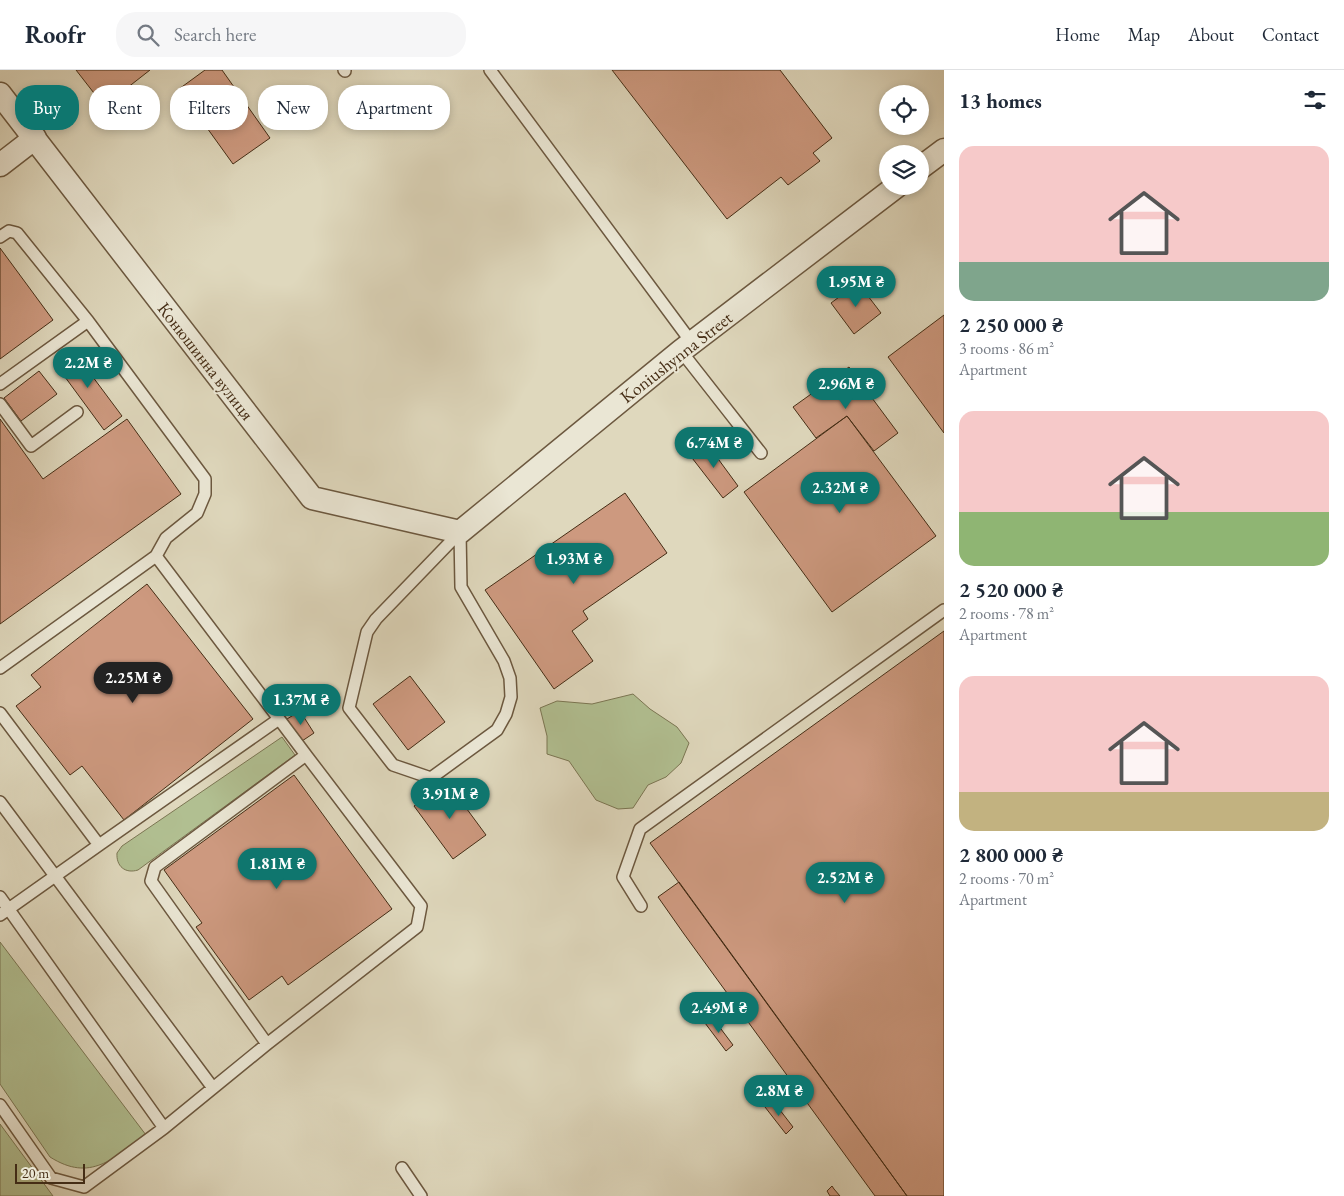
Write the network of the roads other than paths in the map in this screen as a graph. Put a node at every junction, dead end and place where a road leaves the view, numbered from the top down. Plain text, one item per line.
1 (490, 70) edge
2 (0, 94) edge
3 (35, 138) junction
4 (944, 150) edge
5 (929, 161) edge
6 (0, 165) edge
7 (884, 195) edge
8 (0, 237) edge
9 (88, 320) junction
10 (686, 347) junction
11 (0, 384) edge
12 (0, 404) edge
13 (77, 412) dead end
14 (761, 453) dead end
15 (460, 532) junction
16 (156, 556) junction
17 (944, 610) edge
18 (0, 668) edge
19 (0, 713) edge
20 (279, 719) junction
21 (306, 755) junction
22 (0, 802) edge
23 (99, 845) junction
24 (55, 876) junction
25 (0, 897) edge
26 (641, 906) dead end
27 (4, 912) edge
28 (266, 1044) junction
29 (213, 1088) junction
30 (0, 1105) edge
31 (164, 1128) junction
32 (402, 1168) dead end
33 (421, 1196) edge

1 - 10 lane
2 - 3 street, Конюшинна вулиця
3 - 6 street
3 - 15 street, Конюшинна вулиця
4 - 5 street
7 - 10 street, Koniushynna Street
8 - 9 lane
9 - 11 lane
9 - 16 lane
10 - 14 lane
10 - 15 street, Koniushynna Street
12 - 13 lane
15 - 15 lane
16 - 18 lane
16 - 20 lane
17 - 26 lane
19 - 23 lane
20 - 21 lane
20 - 23 lane
21 - 28 lane
21 - 28 lane
22 - 24 lane
23 - 24 lane
24 - 27 lane
24 - 29 lane
25 - 27 lane
27 - 31 lane
28 - 29 lane
29 - 31 lane
30 - 31 lane
32 - 33 lane

